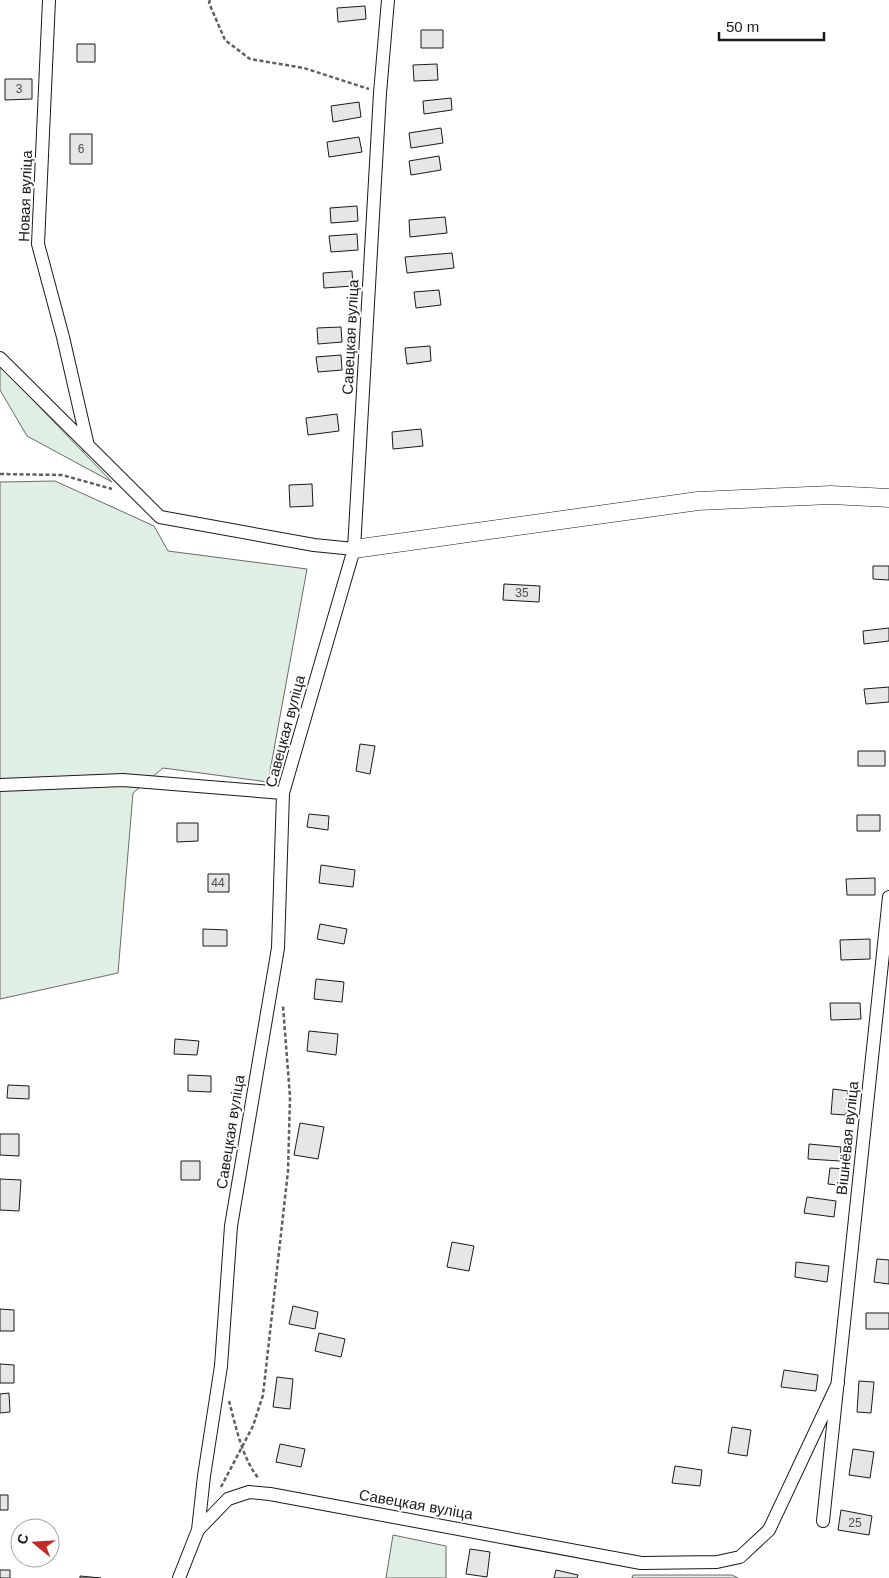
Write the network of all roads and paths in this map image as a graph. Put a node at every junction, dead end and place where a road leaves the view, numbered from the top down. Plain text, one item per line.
1 (49, 0) edge
2 (210, 0) edge
3 (388, 0) edge
4 (380, 93) junction
5 (0, 358) edge
6 (88, 446) junction
7 (0, 474) edge
8 (138, 496) junction
9 (889, 498) edge
10 (354, 549) junction
11 (0, 785) edge
12 (283, 793) junction
13 (889, 897) edge
14 (282, 1004) dead end
15 (838, 1383) junction
16 (229, 1400) dead end
17 (242, 1447) junction
18 (220, 1490) dead end
19 (270, 1494) junction
20 (823, 1521) dead end
21 (198, 1530) junction
22 (641, 1563) joint
23 (179, 1578) edge

1 - 6 street, Новая вуліца
2 - 4 path
3 - 4 street, Савецкая вуліца
4 - 10 street, Савецкая вуліца
5 - 6 street
6 - 8 street
7 - 8 path
8 - 10 street
9 - 10 street
10 - 12 street, Савецкая вуліца
11 - 12 street
12 - 21 street, Савецкая вуліца
13 - 15 street, Вішнёвая вуліца
14 - 17 path
15 - 20 street, Вішнёвая вуліца
15 - 22 street, Вішнёвая вуліца
16 - 17 path
17 - 18 path
17 - 19 path
19 - 21 street, Савецкая вуліца
19 - 22 street, Савецкая вуліца
21 - 23 street, Савецкая вуліца

